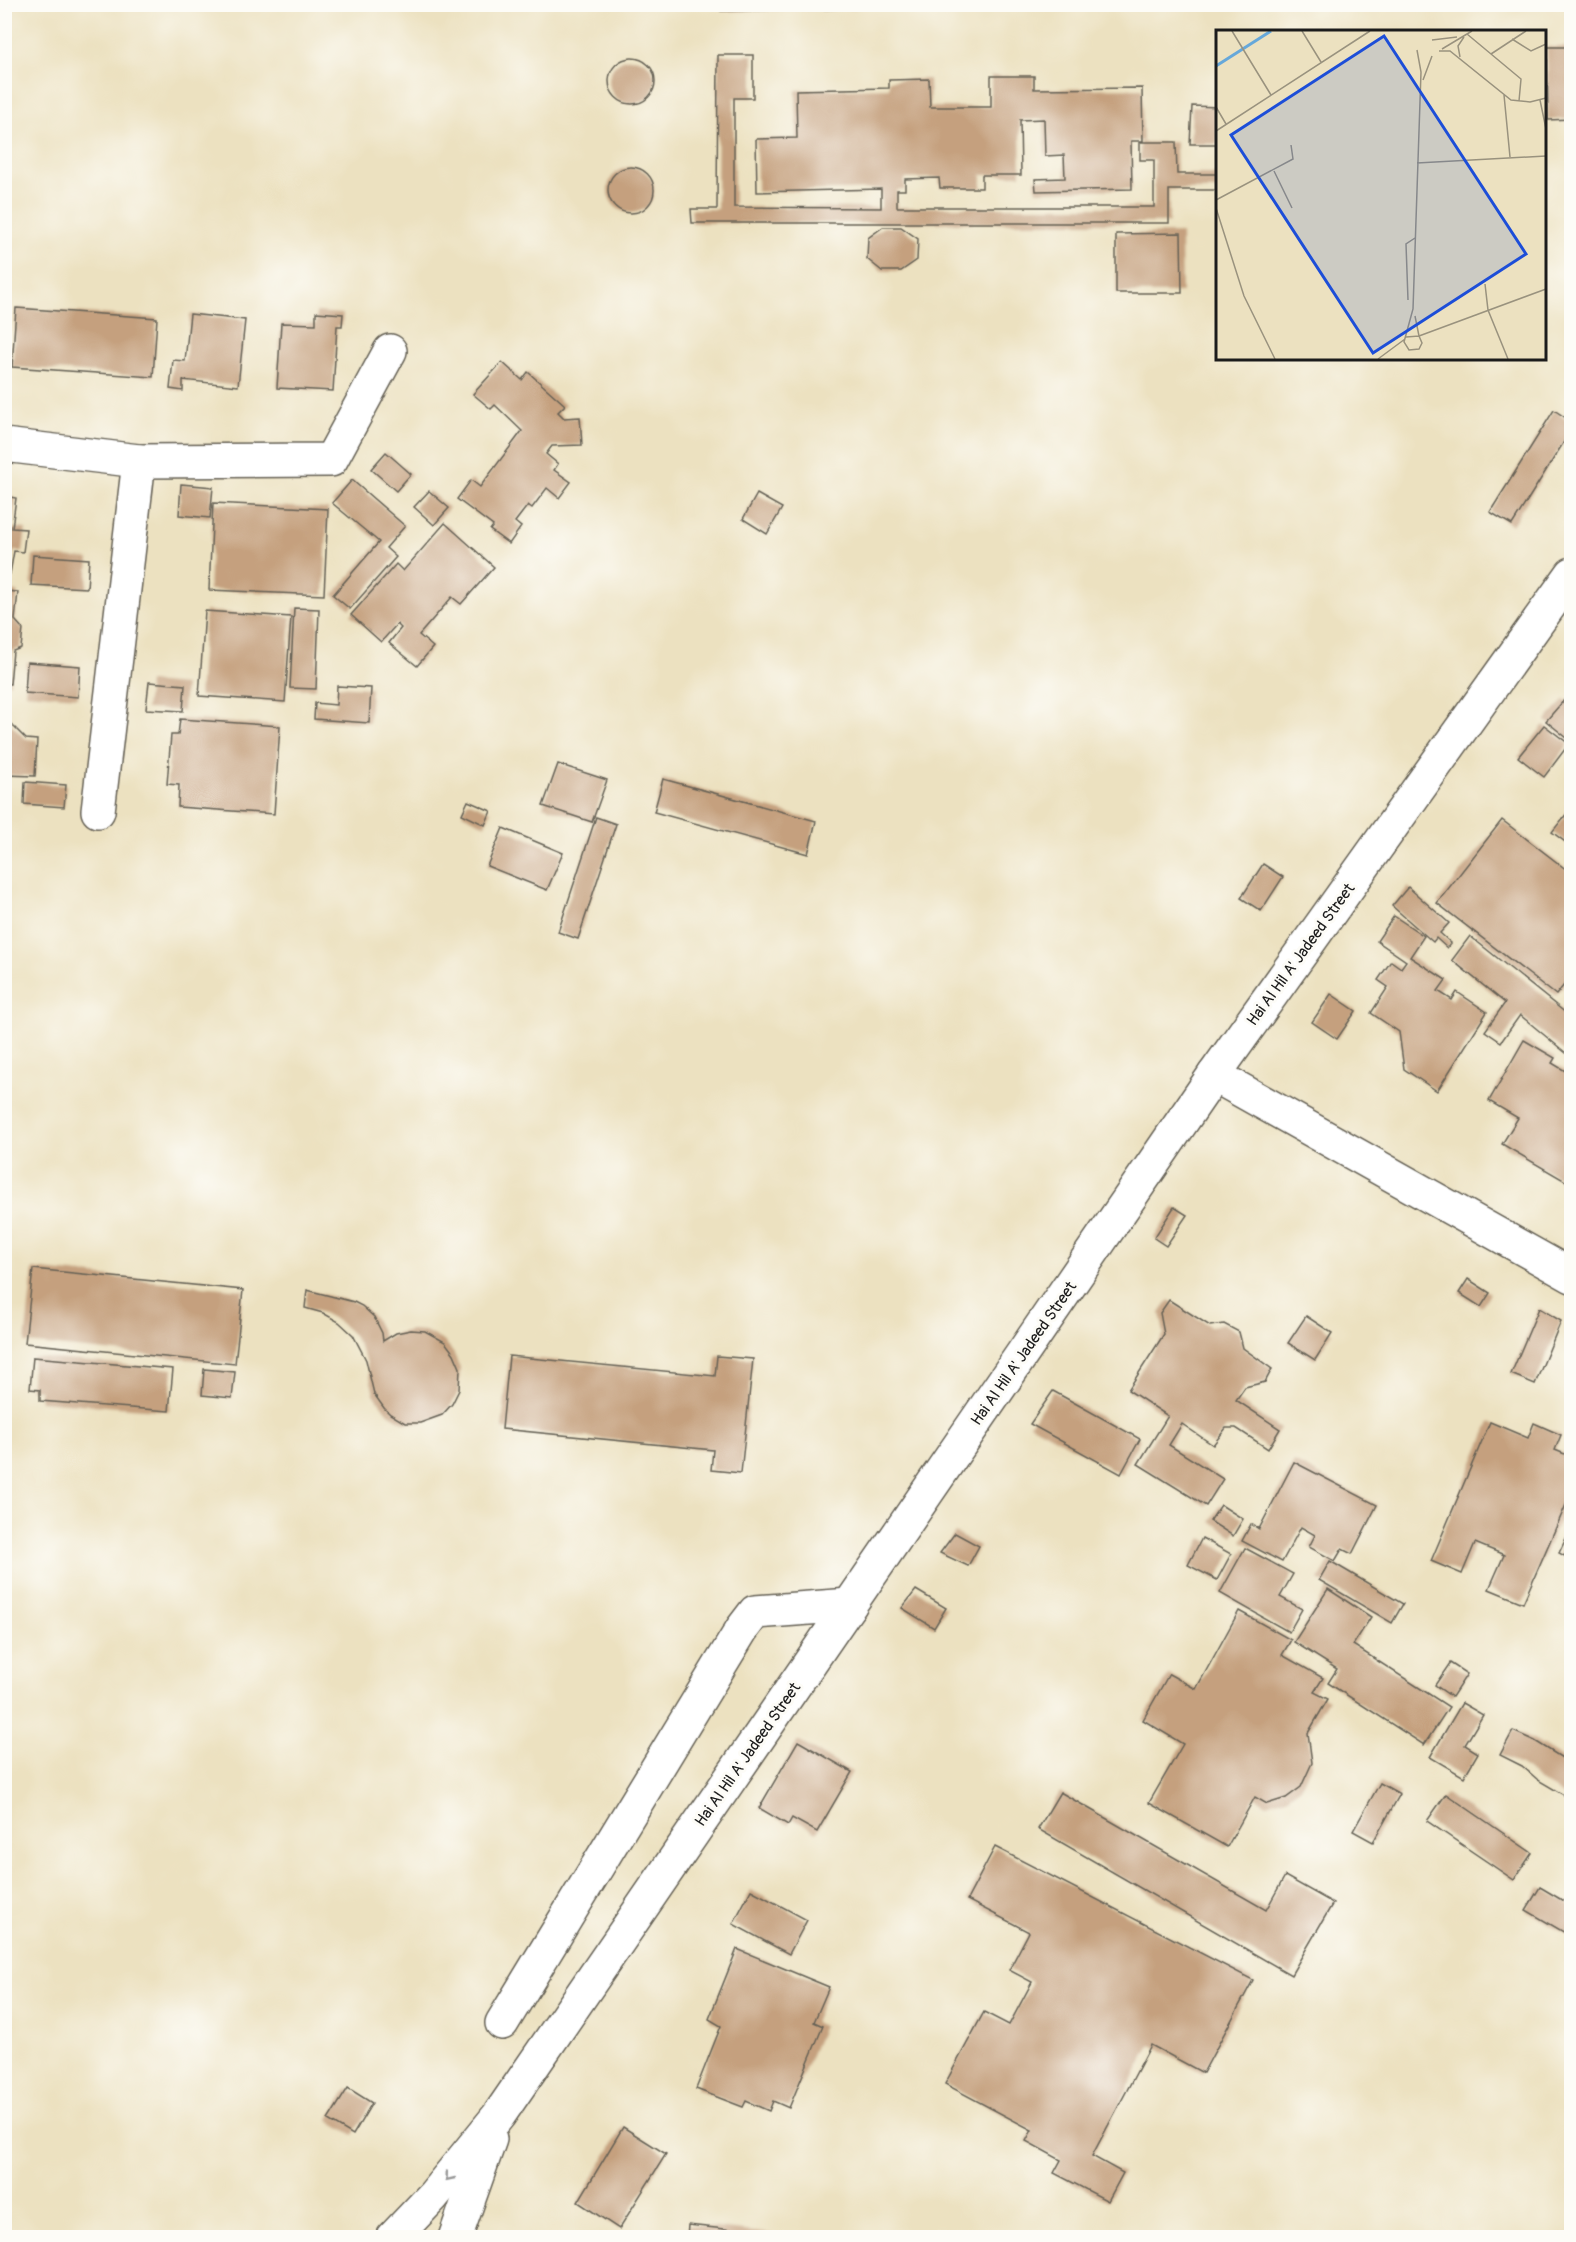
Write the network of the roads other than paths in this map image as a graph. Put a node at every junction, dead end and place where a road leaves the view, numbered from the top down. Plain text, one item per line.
1 (390, 351) dead end
2 (4, 445) edge
3 (139, 460) junction
4 (1566, 584) edge
5 (98, 811) dead end
6 (1214, 1075) junction
7 (1572, 1276) edge
8 (850, 1605) junction
9 (502, 2023) dead end
10 (499, 2115) junction
11 (393, 2238) edge
12 (455, 2238) edge

1 - 3 street
2 - 3 street
3 - 5 street
4 - 6 street, Hai Al Hil A' Jadeed Street
6 - 7 street
6 - 8 street, Hai Al Hil A' Jadeed Street
8 - 9 street
8 - 10 street, Hai Al Hil A' Jadeed Street
10 -> 11 street, Hai Al Hil A' Jadeed Street
10 - 12 street, Hai Al Hil A' Jadeed Street

